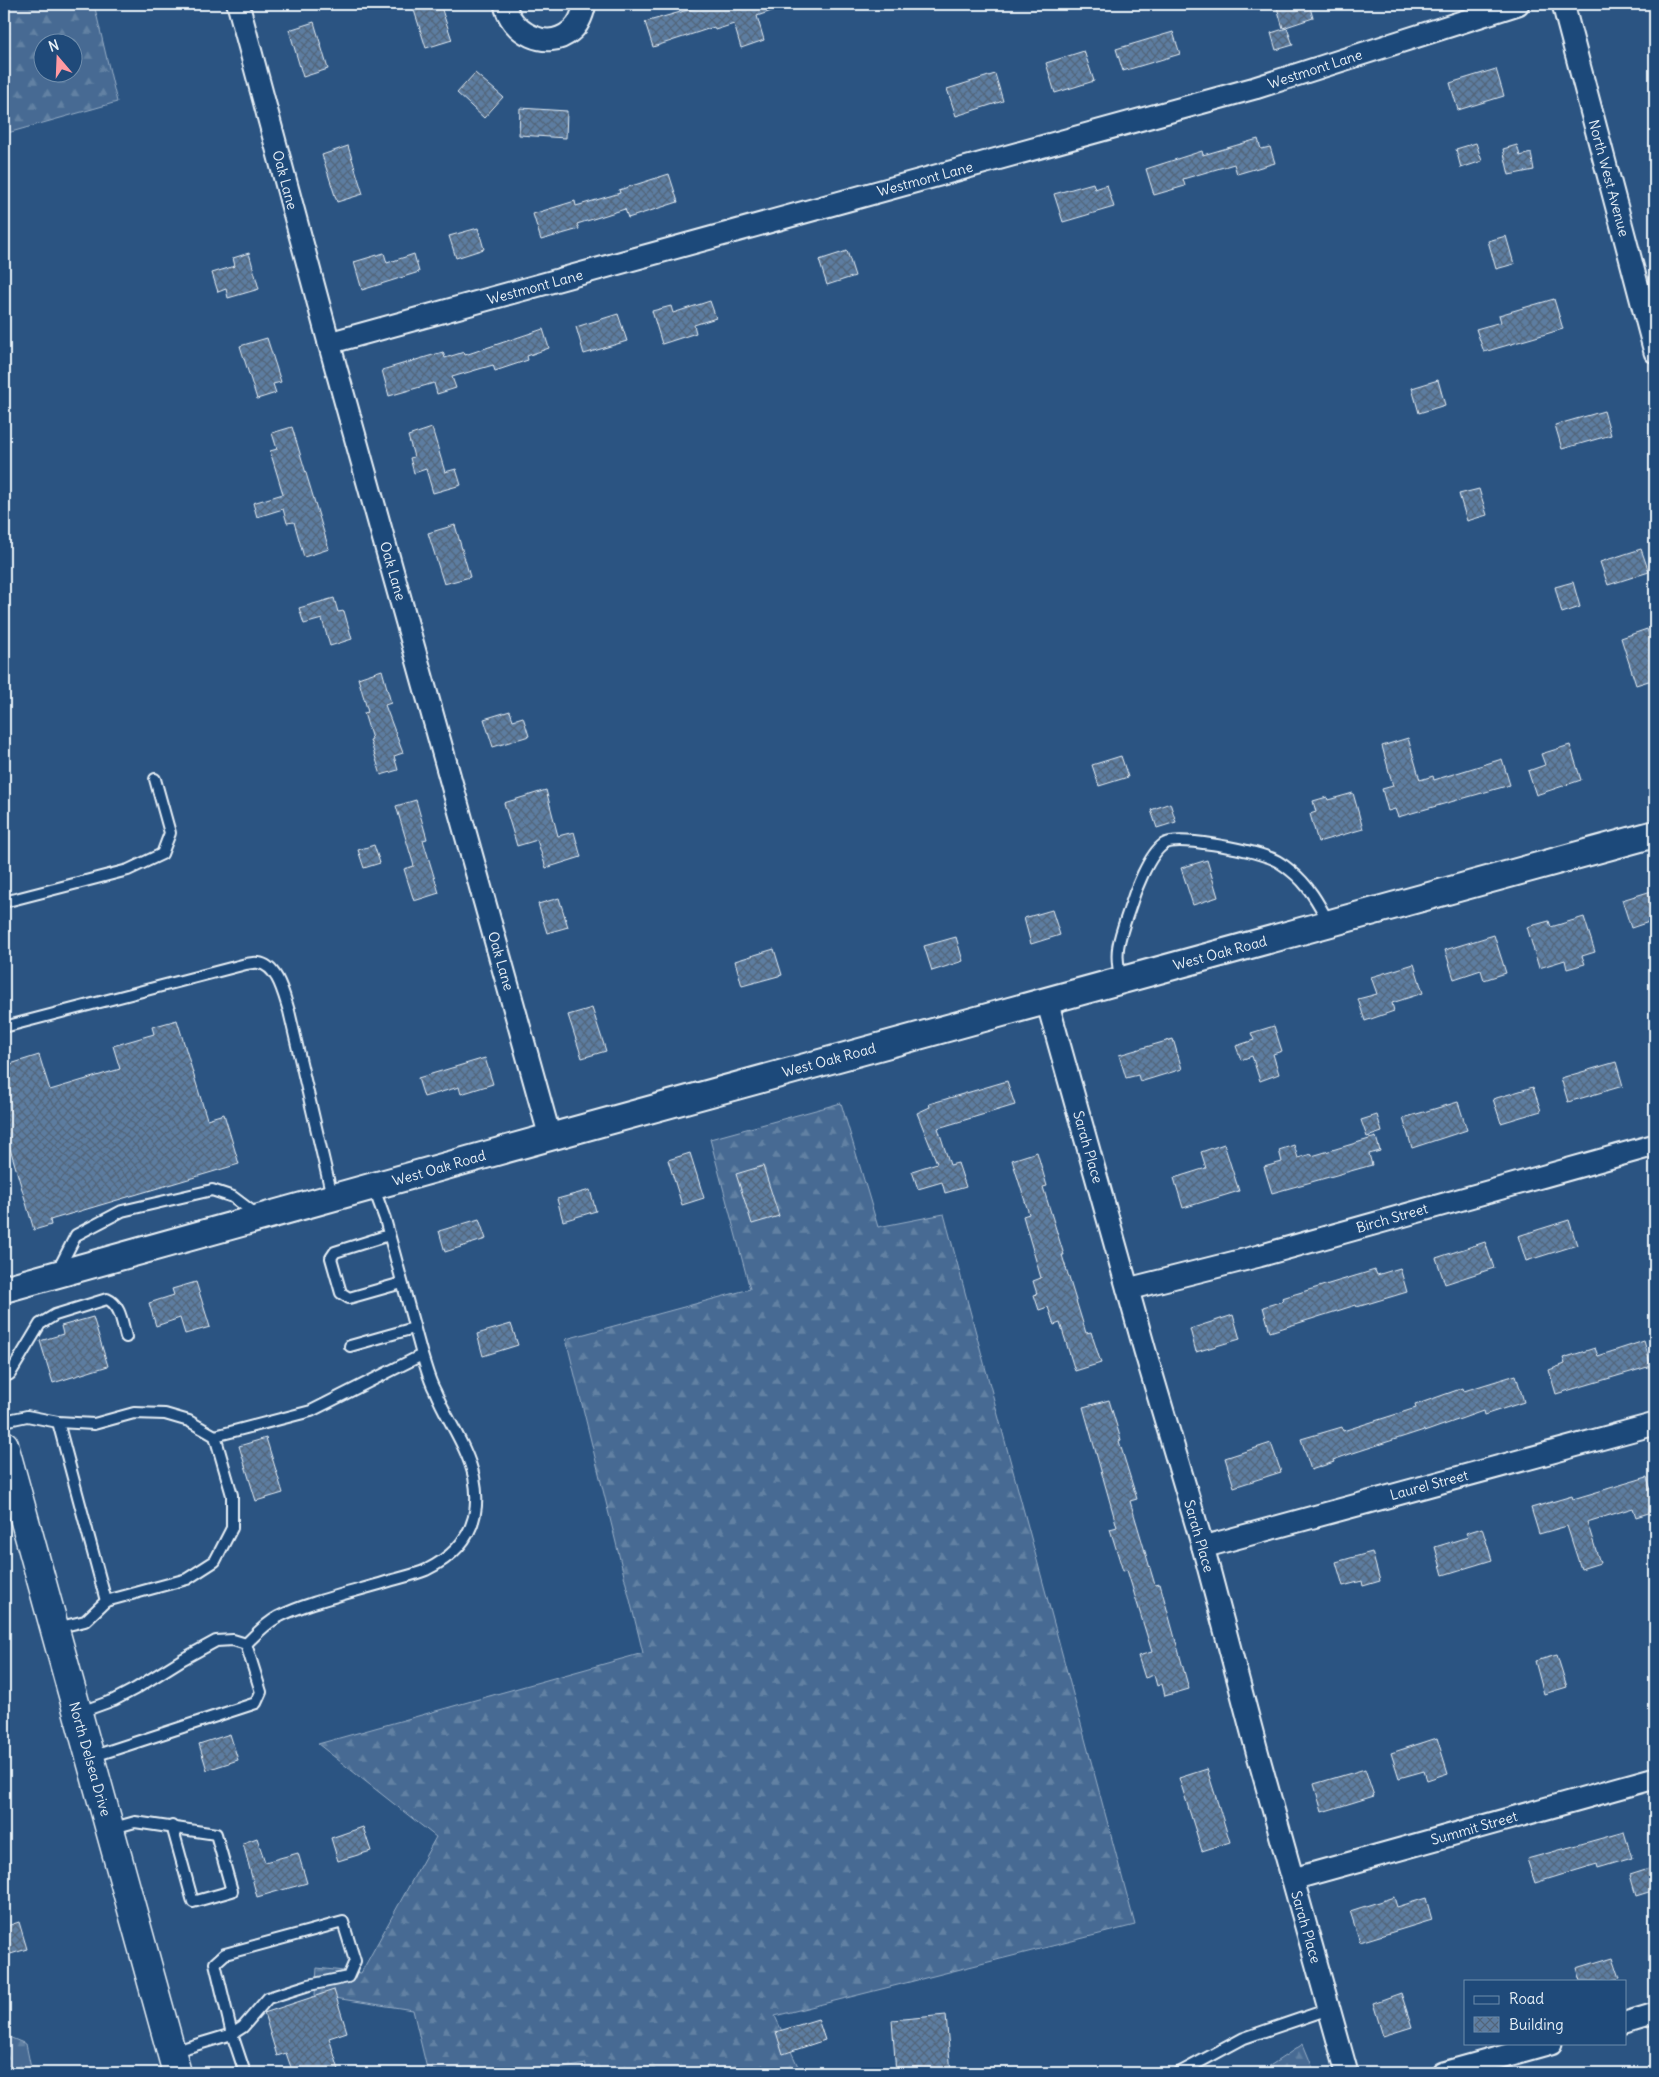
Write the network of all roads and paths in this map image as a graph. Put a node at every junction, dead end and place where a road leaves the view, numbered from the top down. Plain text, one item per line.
1 (238, 4) edge
2 (505, 4) edge
3 (585, 4) edge
4 (1518, 4) edge
5 (1563, 4) edge
6 (329, 343) junction
7 (1655, 352) edge
8 (155, 779) dead end
9 (1655, 834) edge
10 (4, 902) edge
11 (1330, 923) junction
12 (1122, 980) junction
13 (1047, 1001) junction
14 (4, 1027) edge
15 (550, 1137) junction
16 (1655, 1145) edge
17 (373, 1186) junction
18 (332, 1197) junction
19 (260, 1218) junction
20 (389, 1235) junction
21 (55, 1275) junction
22 (402, 1283) junction
23 (4, 1289) edge
24 (1128, 1289) junction
25 (414, 1328) junction
26 (126, 1337) dead end
27 (350, 1346) dead end
28 (422, 1355) junction
29 (4, 1377) edge
30 (4, 1421) edge
31 (58, 1422) junction
32 (1655, 1424) edge
33 (216, 1436) junction
34 (4, 1445) edge
35 (1203, 1547) junction
36 (106, 1601) junction
37 (54, 1629) junction
38 (246, 1644) junction
39 (77, 1713) junction
40 (90, 1757) junction
41 (1655, 1778) edge
42 (172, 1826) junction
43 (109, 1829) junction
44 (1293, 1879) junction
45 (1329, 2009) junction
46 (1655, 2014) edge
47 (1626, 2023) edge
48 (232, 2034) junction
49 (1547, 2044) edge
50 (174, 2062) edge
51 (245, 2073) edge
52 (1179, 2073) edge
53 (1347, 2073) edge
54 (1442, 2073) edge

1 - 6 street, Oak Lane
2 - 3 street
4 - 6 street, Westmont Lane
5 - 7 street, North West Avenue
6 - 15 street, Oak Lane
8 - 10 lane
9 - 11 street, West Oak Road
11 - 12 street, West Oak Road
11 - 12 lane
12 - 13 street, West Oak Road
13 - 15 street, West Oak Road
13 - 24 street, Sarah Place
14 - 18 lane
15 - 17 street, West Oak Road
16 - 24 street, Birch Street
17 - 18 street, West Oak Road
17 - 20 lane
18 - 19 street, West Oak Road
19 - 21 street, West Oak Road
19 - 21 lane
20 - 22 lane
20 - 22 lane
21 - 23 street, West Oak Road
22 - 25 lane
24 - 35 street, Sarah Place
25 - 27 lane
25 - 28 lane
26 - 29 lane
28 - 33 lane
28 - 38 lane
30 - 31 lane
31 - 33 lane
31 - 36 lane
32 - 35 street, Laurel Street
33 - 36 lane
34 - 37 main road, North Delsea Drive
35 - 44 street, Sarah Place
36 - 37 lane
37 - 39 main road, North Delsea Drive
38 - 39 lane
38 - 40 lane
39 - 40 main road, North Delsea Drive
40 - 43 main road, North Delsea Drive
41 - 44 street, Summit Street
42 - 42 lane
42 - 43 lane
43 - 50 main road, North Delsea Drive
44 - 45 street, Sarah Place
45 - 52 lane
45 - 53 street, Sarah Place
46 - 47 street
48 - 48 lane
48 - 50 lane
48 - 51 lane
49 - 54 street

